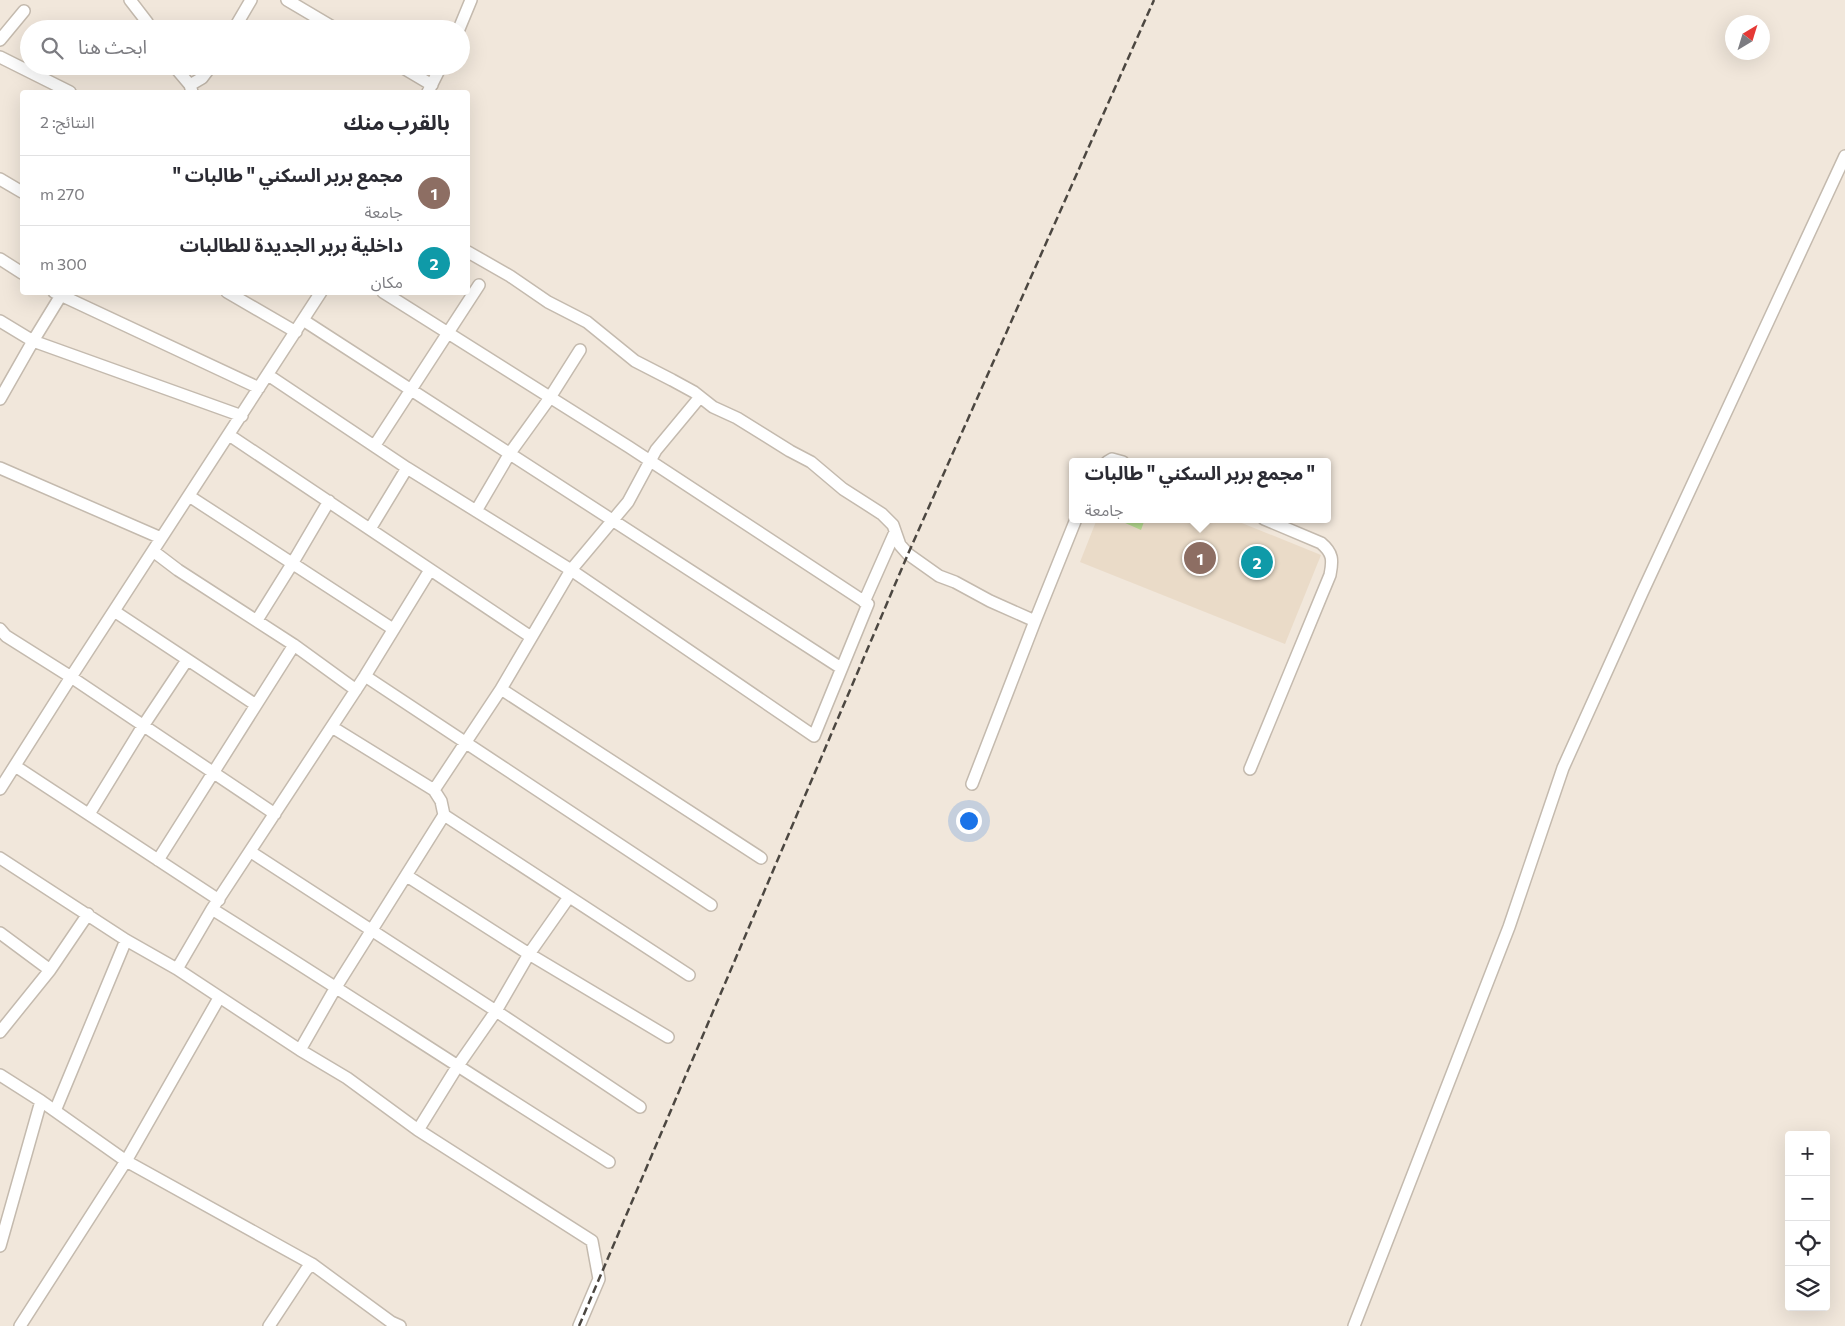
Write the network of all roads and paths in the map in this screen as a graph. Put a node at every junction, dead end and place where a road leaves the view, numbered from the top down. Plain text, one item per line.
1 (130, 0) edge
2 (250, 0) edge
3 (287, 0) edge
4 (471, 0) edge
5 (24, 11) dead end
6 (145, 20) edge
7 (239, 20) edge
8 (321, 20) edge
9 (463, 20) edge
10 (0, 40) edge
11 (0, 57) edge
12 (20, 67) edge
13 (36, 75) edge
14 (181, 75) edge
15 (204, 75) edge
16 (412, 75) edge
17 (436, 75) edge
18 (430, 88) edge
19 (191, 89) edge
20 (66, 90) edge
21 (1845, 156) edge
22 (0, 179) edge
23 (20, 191) edge
24 (470, 253) edge
25 (0, 259) edge
26 (20, 272) edge
27 (479, 285) dead end
28 (58, 295) edge
29 (61, 295) edge
30 (231, 295) edge
31 (319, 295) edge
32 (387, 295) edge
33 (303, 320) junction
34 (0, 321) edge
35 (296, 332) junction
36 (448, 334) junction
37 (33, 340) junction
38 (580, 350) dead end
39 (268, 375) junction
40 (259, 388) junction
41 (411, 389) junction
42 (700, 397) junction
43 (0, 399) edge
44 (550, 399) junction
45 (242, 416) junction
46 (229, 435) junction
47 (375, 446) junction
48 (510, 453) junction
49 (650, 462) junction
50 (0, 468) edge
51 (407, 468) junction
52 (189, 496) junction
53 (328, 501) junction
54 (476, 511) junction
55 (614, 520) junction
56 (1074, 523) edge
57 (1274, 523) edge
58 (370, 528) junction
59 (895, 532) junction
60 (161, 538) junction
61 (153, 551) junction
62 (292, 564) junction
63 (430, 570) junction
64 (571, 570) junction
65 (864, 602) junction
66 (114, 611) junction
67 (256, 620) junction
68 (1034, 621) junction
69 (393, 629) junction
70 (2, 637) edge
71 (531, 637) junction
72 (294, 645) junction
73 (187, 660) junction
74 (840, 668) junction
75 (365, 676) junction
76 (71, 677) junction
77 (500, 689) junction
78 (356, 690) junction
79 (256, 705) junction
80 (143, 726) junction
81 (332, 727) junction
82 (464, 742) junction
83 (15, 766) junction
84 (1250, 769) dead end
85 (213, 774) junction
86 (972, 784) dead end
87 (0, 790) edge
88 (434, 790) junction
89 (89, 814) junction
90 (275, 814) junction
91 (444, 815) junction
92 (251, 852) junction
93 (0, 858) edge
94 (761, 858) dead end
95 (158, 860) junction
96 (407, 876) junction
97 (569, 897) junction
98 (215, 905) junction
99 (711, 905) dead end
100 (88, 914) junction
101 (372, 931) junction
102 (0, 933) edge
103 (126, 940) junction
104 (529, 954) junction
105 (50, 970) junction
106 (177, 970) junction
107 (689, 975) dead end
108 (336, 987) junction
109 (219, 998) junction
110 (496, 1011) junction
111 (0, 1032) edge
112 (668, 1037) dead end
113 (300, 1050) junction
114 (458, 1067) junction
115 (0, 1075) edge
116 (41, 1101) junction
117 (640, 1106) dead end
118 (55, 1111) junction
119 (418, 1130) junction
120 (126, 1161) junction
121 (609, 1162) dead end
122 (0, 1246) edge
123 (312, 1264) junction
124 (20, 1326) edge
125 (269, 1326) edge
126 (400, 1326) edge
127 (579, 1326) edge
128 (1354, 1326) edge

1 - 6 street
2 - 7 street
3 - 8 street
4 - 9 street
5 - 10 street
11 - 12 street
13 - 20 street
14 - 19 street
15 - 19 street
16 - 18 street
17 - 18 street
21 - 128 street
22 - 23 street
24 - 42 street
25 - 26 street
27 - 36 street
28 - 37 street
29 - 40 street
30 - 35 street
31 - 33 street
32 - 36 street
33 - 35 street
33 - 41 street
34 - 37 street
35 - 39 street
36 - 41 street
36 - 44 street
37 - 43 street
37 - 45 street
38 - 44 street
39 - 40 street
39 - 47 street
40 - 45 street
41 - 47 street
41 - 48 street
42 - 49 street
42 - 59 street
44 - 48 street
44 - 49 street
45 - 46 street
46 - 52 street
46 - 53 street
47 - 51 street
48 - 54 street
48 - 55 street
49 - 55 street
49 - 65 street
50 - 60 street
51 - 54 street
51 - 58 street
52 - 60 street
52 - 62 street
53 - 58 street
53 - 62 street
54 - 64 street
55 - 64 street
55 - 74 street
56 - 68 street
57 - 84 street
58 - 63 street
59 - 65 street
59 - 68 street
60 - 61 street
61 - 66 street
61 - 67 street
62 - 67 street
62 - 69 street
63 - 69 street
63 - 71 street
64 - 71 street
64 - 74 street
65 - 74 street
66 - 73 street
66 - 76 street
67 - 72 street
68 - 86 street
69 - 75 street
70 - 76 street
71 - 77 street
72 - 78 street
72 - 79 street
73 - 79 street
73 - 80 street
75 - 78 street
75 - 82 street
76 - 80 street
76 - 83 street
77 - 82 street
77 - 94 street
78 - 81 street
79 - 85 street
80 - 85 street
80 - 89 street
81 - 88 street
81 - 90 street
82 - 88 street
82 - 99 street
83 - 87 street
83 - 89 street
85 - 90 street
85 - 95 street
88 - 91 street
89 - 95 street
90 - 92 street
91 - 96 street
91 - 97 street
92 - 98 street
92 - 101 street
93 - 100 street
95 - 98 street
96 - 101 street
96 - 104 street
97 - 104 street
97 - 107 street
98 - 106 street
98 - 108 street
100 - 103 street
100 - 105 street
101 - 108 street
101 - 110 street
102 - 105 street
103 - 106 street
103 - 118 street
104 - 110 street
104 - 112 street
105 - 111 street
106 - 109 street
108 - 113 street
108 - 114 street
109 - 113 street
109 - 120 street
110 - 114 street
110 - 117 street
113 - 119 street
114 - 119 street
114 - 121 street
115 - 116 street
116 - 118 street
116 - 122 street
118 - 120 street
119 - 127 street
120 - 123 street
120 - 124 street
123 - 125 street
123 - 126 street

